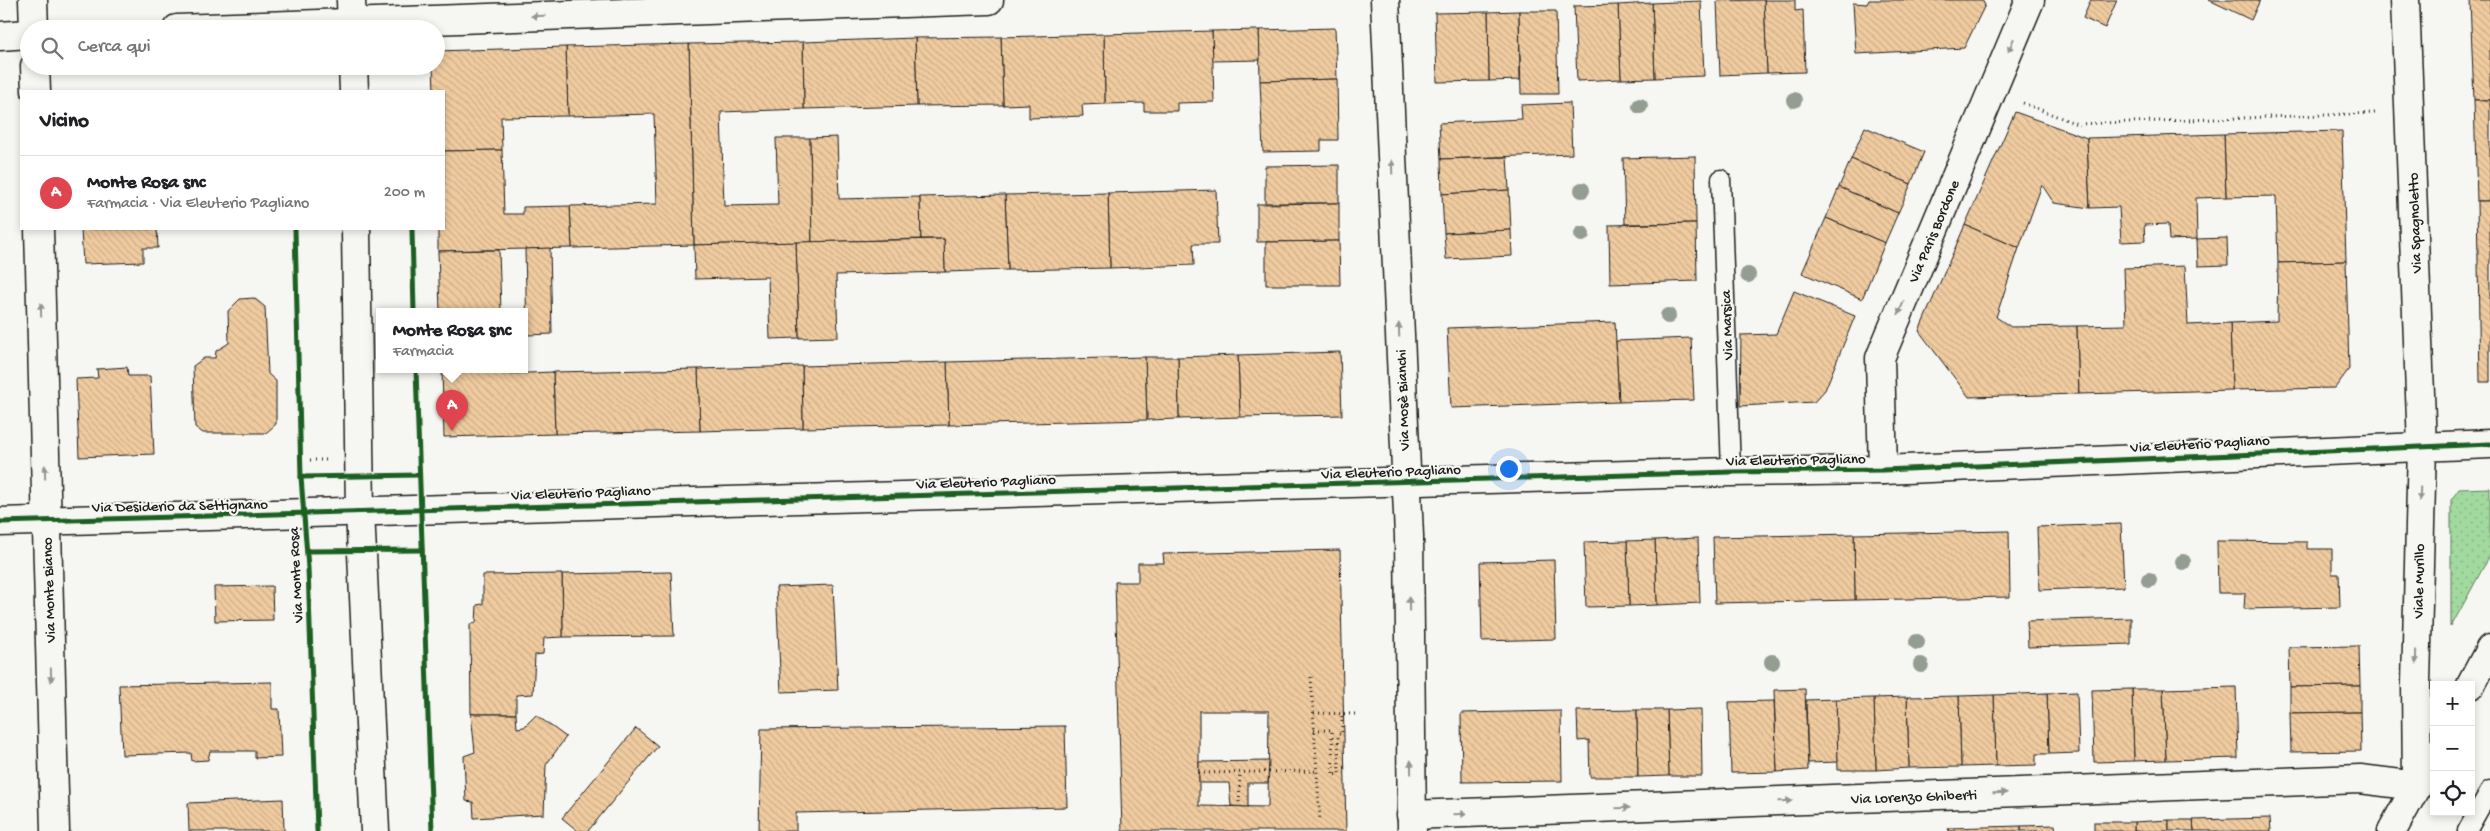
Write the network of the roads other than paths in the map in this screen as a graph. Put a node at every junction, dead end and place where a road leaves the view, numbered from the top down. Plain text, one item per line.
1 (32, 0) edge
2 (989, 0) edge
3 (1385, 0) edge
4 (2030, 0) edge
5 (2405, 0) edge
6 (352, 17) edge
7 (33, 20) edge
8 (308, 20) edge
9 (20, 35) edge
10 (0, 36) edge
11 (35, 75) edge
12 (354, 75) edge
13 (36, 90) edge
14 (354, 90) edge
15 (1721, 179) dead end
16 (39, 230) edge
17 (356, 230) edge
18 (2490, 444) edge
19 (2422, 446) junction
20 (1883, 470) junction
21 (1731, 472) junction
22 (1406, 483) junction
23 (360, 511) junction
24 (46, 521) junction
25 (0, 522) edge
26 (2490, 649) edge
27 (2473, 681) edge
28 (2430, 762) edge
29 (2417, 786) junction
30 (2490, 790) edge
31 (1412, 823) edge
32 (55, 831) edge
33 (375, 831) edge
34 (2392, 831) edge
35 (2467, 831) edge

1 - 7 street
2 -> 6 street
22 -> 3 street, Via Mosè Bianchi
4 -> 20 street, Via Paris Bordone
5 - 19 street, Via Spagnoletto
6 - 8 street
9 - 10 street
11 - 13 street
12 - 14 street
15 - 21 lane, Via Marsica
24 -> 16 street, Via Monte Bianco
17 - 23 street
18 - 19 street
19 - 20 street, Via Eleuterio Pagliano
19 -> 29 street, Viale Murillo
20 - 21 street, Via Eleuterio Pagliano
21 - 22 street, Via Eleuterio Pagliano
22 - 23 street, Via Eleuterio Pagliano
31 -> 22 street, Via Mosè Bianchi
23 - 24 street, Via Desiderio da Settignano
23 - 33 street
24 - 25 street, Via Desiderio da Settignano
24 -> 32 street, Via Monte Bianco
26 - 27 street
28 - 29 street, Viale Murillo
31 -> 29 street, Via Lorenzo Ghiberti
29 - 34 street, Viale Murillo
30 - 35 lane

